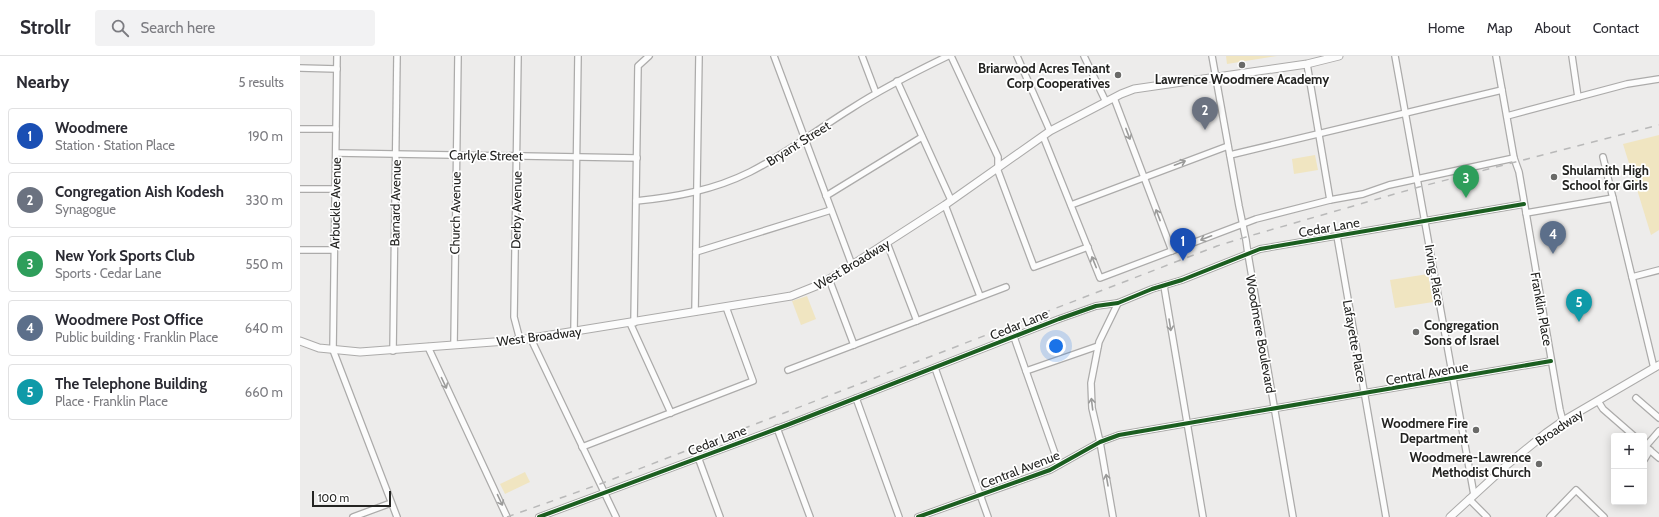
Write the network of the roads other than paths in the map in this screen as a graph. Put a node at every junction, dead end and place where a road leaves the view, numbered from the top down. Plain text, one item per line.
1 (337, 56) edge
2 (397, 56) edge
3 (458, 56) edge
4 (518, 56) edge
5 (578, 56) edge
6 (649, 56) edge
7 (699, 56) edge
8 (774, 56) edge
9 (862, 56) edge
10 (950, 56) edge
11 (1017, 56) edge
12 (1084, 56) edge
13 (1212, 56) edge
14 (1339, 56) edge
15 (1395, 56) edge
16 (1496, 56) edge
17 (1572, 56) edge
18 (1316, 58) edge
19 (1307, 64) junction
20 (300, 68) edge
21 (337, 69) junction
22 (1216, 77) junction
23 (1659, 79) edge
24 (897, 81) junction
25 (1502, 90) junction
26 (876, 93) junction
27 (1578, 97) junction
28 (1114, 98) junction
29 (1106, 102) junction
30 (1405, 114) junction
31 (1507, 116) junction
32 (300, 129) edge
33 (336, 130) junction
34 (1050, 131) junction
35 (1319, 133) junction
36 (1043, 136) junction
37 (922, 137) junction
38 (805, 139) junction
39 (1228, 146) junction
40 (336, 153) junction
41 (396, 154) junction
42 (456, 155) junction
43 (1230, 155) junction
44 (516, 156) junction
45 (577, 157) junction
46 (1604, 157) dead end
47 (637, 158) junction
48 (1514, 158) junction
49 (999, 167) junction
50 (1144, 177) junction
51 (1418, 179) junction
52 (300, 189) edge
53 (335, 189) junction
54 (697, 191) junction
55 (826, 196) junction
56 (1613, 198) junction
57 (951, 200) junction
58 (1330, 200) junction
59 (636, 201) junction
60 (1524, 204) junction
61 (945, 205) junction
62 (1071, 205) junction
63 (831, 210) junction
64 (1526, 213) junction
65 (1425, 220) junction
66 (1243, 224) junction
67 (1337, 236) junction
68 (887, 243) junction
69 (1088, 247) junction
70 (300, 250) edge
71 (334, 250) junction
72 (1172, 251) junction
73 (696, 252) junction
74 (1248, 254) junction
75 (852, 265) junction
76 (1659, 270) edge
77 (1632, 277) junction
78 (829, 279) junction
79 (1164, 286) junction
80 (1006, 287) dead end
81 (980, 296) junction
82 (1118, 303) junction
83 (726, 307) junction
84 (695, 312) junction
85 (917, 321) junction
86 (632, 323) junction
87 (574, 332) junction
88 (1014, 337) junction
89 (531, 339) junction
90 (520, 340) junction
91 (300, 341) edge
92 (454, 345) junction
93 (854, 345) junction
94 (1098, 346) junction
95 (428, 347) junction
96 (333, 350) junction
97 (393, 351) junction
98 (1551, 361) junction
99 (1656, 366) edge
100 (935, 368) junction
101 (788, 370) dead end
102 (1026, 371) junction
103 (1453, 378) junction
104 (1364, 394) junction
105 (856, 398) junction
106 (1636, 398) dead end
107 (1598, 401) junction
108 (1275, 410) junction
109 (671, 413) junction
110 (1659, 418) edge
111 (1563, 421) junction
112 (1187, 425) junction
113 (778, 428) junction
114 (1659, 431) edge
115 (1630, 433) edge
116 (1659, 437) edge
117 (1100, 442) junction
118 (582, 447) junction
119 (1647, 448) edge
120 (698, 457) junction
121 (1659, 458) edge
122 (1059, 465) junction
123 (604, 493) junction
124 (980, 495) junction
125 (1471, 497) junction
126 (391, 503) junction
127 (353, 517) edge
128 (397, 517) edge
129 (507, 517) edge
130 (539, 517) edge
131 (616, 517) edge
132 (720, 517) edge
133 (810, 517) edge
134 (899, 517) edge
135 (918, 517) edge
136 (988, 517) edge
137 (1113, 517) edge
138 (1203, 517) edge
139 (1293, 517) edge
140 (1386, 517) edge
141 (1450, 517) edge
142 (1487, 517) edge
143 (1550, 517) edge
144 (1604, 517) edge

1 - 21 street, Arbuckle Avenue
2 - 41 street, Barnard Avenue
3 - 42 street, Church Avenue
4 - 44 street, Derby Avenue
5 - 45 street
6 - 47 street
7 - 54 street
8 - 38 street
9 - 26 street
10 - 24 street, Bryant Street
10 - 49 street
11 - 34 street
12 - 29 street
13 - 22 street, Woodmere Boulevard
14 - 18 main road, West Broadway
15 - 30 street, Irving Place
16 - 25 street, Franklin Place
17 - 27 street
18 - 19 main road, West Broadway
19 - 22 main road, West Broadway
19 - 35 street
20 - 21 street
21 - 33 street, Arbuckle Avenue
22 - 28 main road, West Broadway
22 - 39 street, Woodmere Boulevard
23 - 27 street
24 - 26 street, Bryant Street
24 - 37 street
25 - 30 street
25 - 31 street, Franklin Place
26 - 38 street, Bryant Street
27 - 31 street
28 - 29 main road, West Broadway
28 -> 50 street
29 - 34 main road, West Broadway
30 - 35 street
30 - 51 street, Irving Place
31 - 48 street, Franklin Place
32 - 33 street
33 - 40 street, Arbuckle Avenue
34 - 36 main road, West Broadway
35 - 43 street
35 - 58 street
36 - 49 main road, West Broadway
36 - 62 street
37 - 55 street
37 - 57 street
38 - 54 street, Bryant Street
38 - 55 street
39 - 43 street, Woodmere Boulevard
50 -> 39 street
40 - 41 street, Carlyle Street
40 - 53 street, Arbuckle Avenue
41 - 42 street, Carlyle Street
41 - 97 street, Barnard Avenue
42 - 44 street, Carlyle Street
42 - 92 street, Church Avenue
43 - 66 street, Woodmere Boulevard
44 - 45 street, Carlyle Street
44 - 90 street, Derby Avenue
45 - 47 street, Carlyle Street
45 - 87 street
46 - 56 street
47 - 59 street
48 - 51 street
48 - 60 street, Franklin Place
49 - 57 main road, West Broadway
49 - 69 street
50 - 62 street
72 -> 50 street
51 - 58 street
51 - 65 street, Irving Place
52 - 53 street
53 - 71 street, Arbuckle Avenue
54 - 59 street, Bryant Street
54 - 73 street
55 - 63 street
56 - 64 street
56 - 77 street
57 - 61 main road, West Broadway
58 - 66 street
59 - 86 street
60 - 64 street, Franklin Place
60 - 65 street, Cedar Lane
61 - 68 main road, West Broadway
61 - 81 street
62 - 69 street
63 - 73 street
63 - 75 street
64 - 98 street, Franklin Place
65 - 67 street, Cedar Lane
65 - 103 street, Irving Place
66 -> 72 street
66 - 74 street, Woodmere Boulevard
67 - 74 street, Cedar Lane
67 - 104 street, Lafayette Place
68 - 75 main road, West Broadway
68 - 85 street
72 -> 69 street
70 - 71 street
71 - 96 street, Arbuckle Avenue
73 - 84 street
74 - 79 street, Cedar Lane
74 - 108 street, Woodmere Boulevard
75 - 78 main road, West Broadway
76 - 77 street
77 - 99 street
78 - 83 main road, West Broadway
78 - 93 street
79 - 82 street, Cedar Lane
79 -> 112 street
80 - 81 street
81 - 85 street
82 - 88 street, Cedar Lane
82 - 94 street
83 - 84 main road, West Broadway
83 - 109 street
84 - 86 main road, West Broadway
85 - 93 street
86 - 87 main road, West Broadway
86 - 109 street
87 - 89 main road, West Broadway
88 - 100 street, Cedar Lane
88 - 102 street
89 - 90 main road, West Broadway
89 - 118 street
90 - 92 main road, West Broadway
91 - 96 main road, West Broadway
92 - 95 main road, West Broadway
93 - 101 street
94 - 102 street
117 -> 94 street
95 - 97 main road, West Broadway
95 -> 129 street
96 - 97 main road, West Broadway
96 - 126 street
98 - 103 street, Central Avenue
98 - 111 street, Franklin Place
99 - 107 main road, Broadway
100 - 105 street, Cedar Lane
100 - 124 street
102 - 122 street
103 - 104 street, Central Avenue
103 - 125 street, Irving Place
104 - 108 street, Central Avenue
104 - 140 street, Lafayette Place
105 - 113 street, Cedar Lane
105 - 134 street
106 - 110 street
107 - 111 main road, Broadway
107 - 115 street
108 - 112 street, Central Avenue
108 - 139 street, Woodmere Boulevard
109 - 118 street
111 - 125 main road, Broadway
112 - 117 street, Central Avenue
112 - 138 street
113 - 120 street, Cedar Lane
113 - 133 street
114 - 119 street
116 - 119 street
117 - 122 street, Central Avenue
137 -> 117 street
118 - 123 street
119 - 121 street
120 - 123 street, Cedar Lane
120 - 132 street
122 - 124 street, Central Avenue
123 - 130 street, Cedar Lane
123 - 131 street
124 - 135 street, Central Avenue
124 - 136 street
125 - 141 main road, Broadway
125 - 142 street
126 - 127 street
126 - 128 street
143 - 144 street

